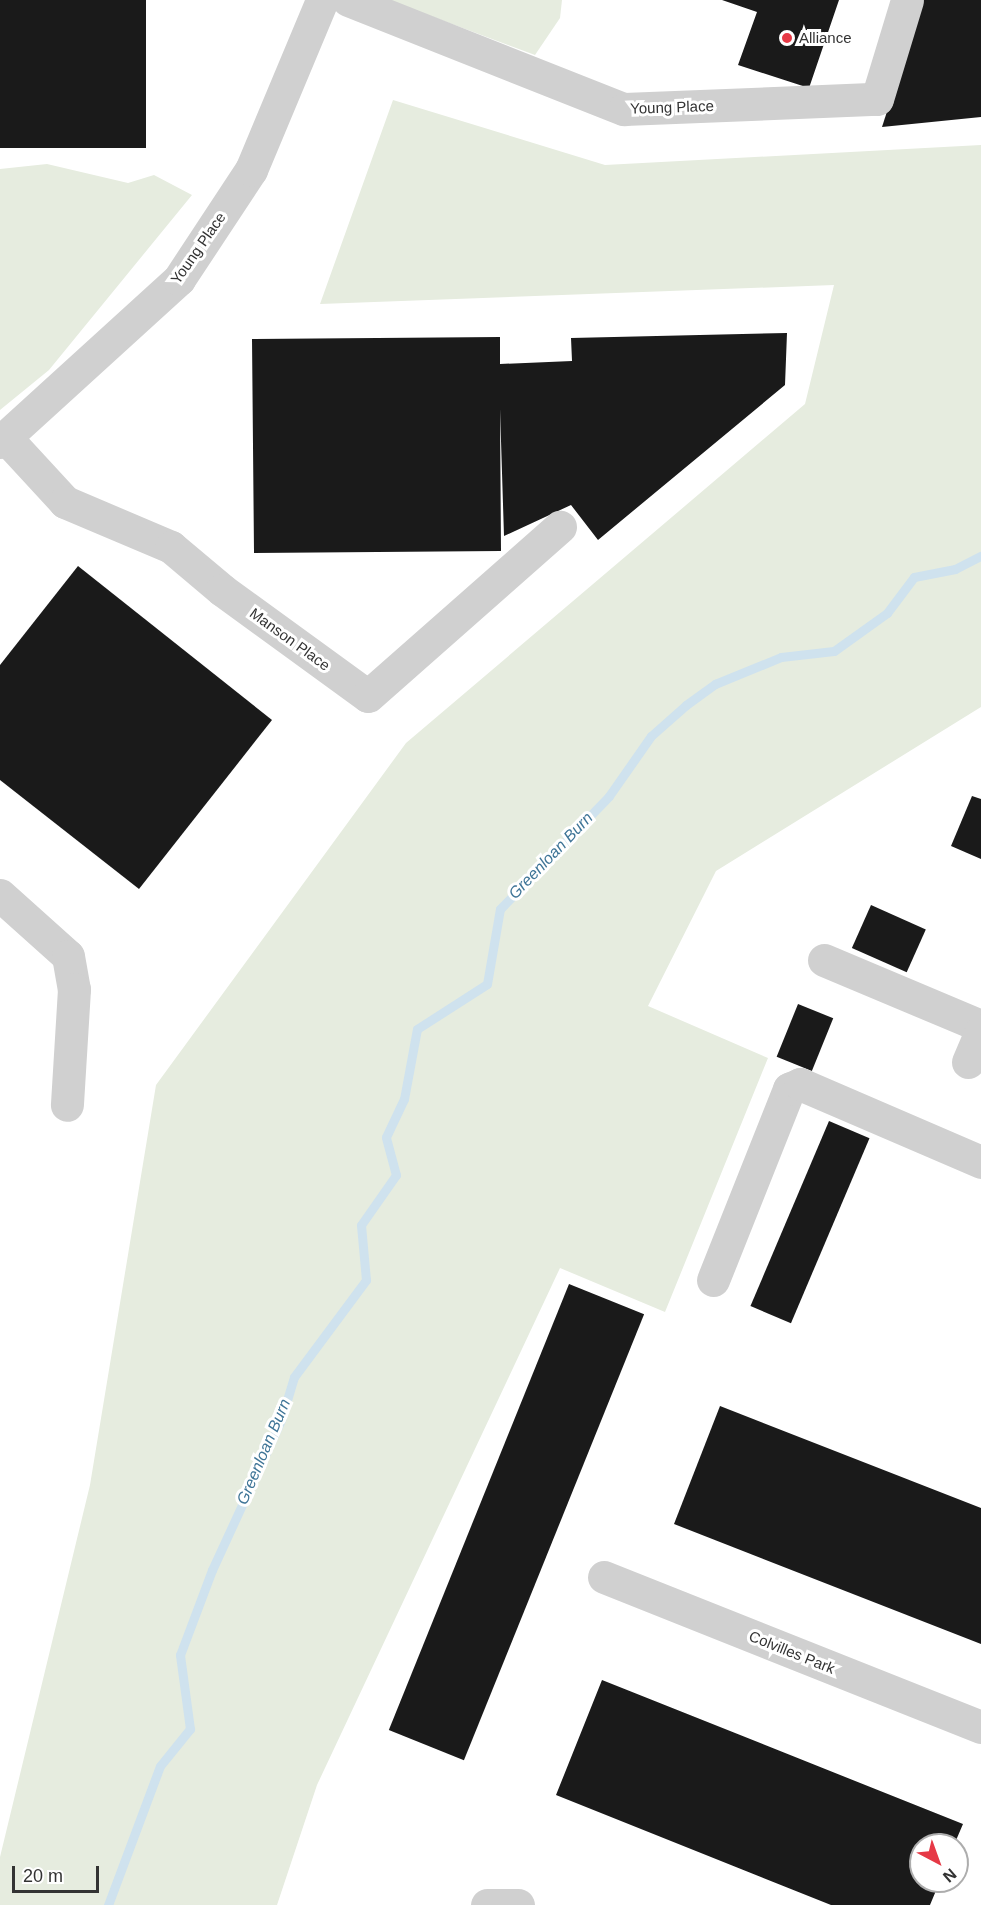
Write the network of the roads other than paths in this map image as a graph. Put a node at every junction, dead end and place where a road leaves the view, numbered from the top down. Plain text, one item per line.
1 (322, 0) edge
2 (348, 0) edge
3 (907, 0) edge
4 (3, 440) edge
5 (560, 527) dead end
6 (0, 895) edge
7 (824, 960) dead end
8 (981, 1026) edge
9 (981, 1031) edge
10 (968, 1062) dead end
11 (67, 1105) dead end
12 (981, 1162) edge
13 (713, 1280) dead end
14 (604, 1577) dead end
15 (981, 1727) edge
16 (487, 1905) edge
17 (518, 1905) edge

1 - 4 street, Young Place
2 - 3 street, Young Place
4 - 5 street, Manson Place
6 - 11 street
7 - 8 street
9 - 10 street
12 - 13 street
14 - 15 street, Colvilles Park
16 - 17 street

